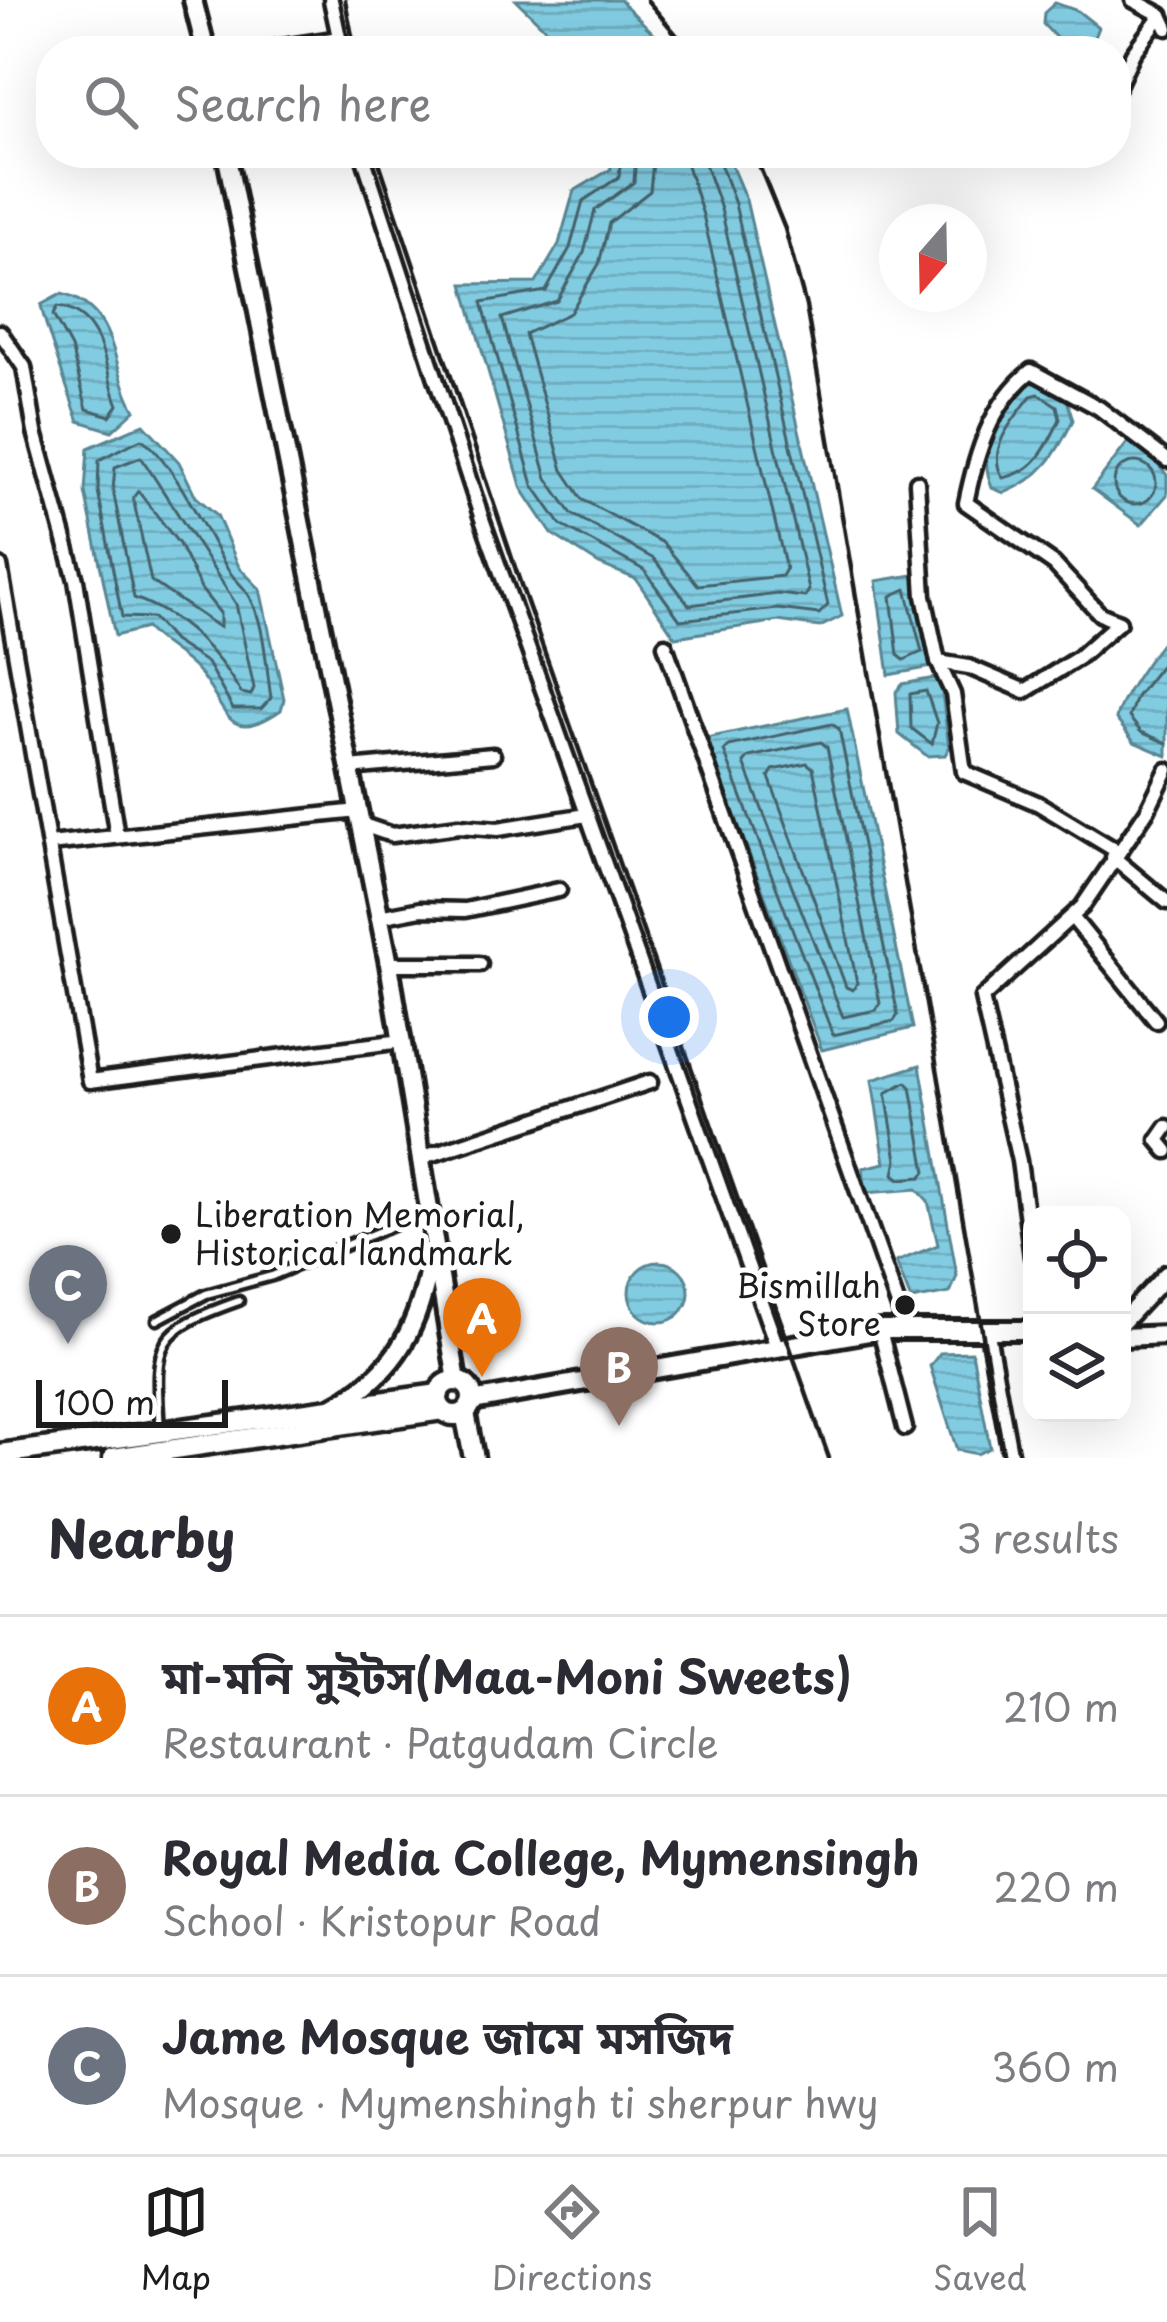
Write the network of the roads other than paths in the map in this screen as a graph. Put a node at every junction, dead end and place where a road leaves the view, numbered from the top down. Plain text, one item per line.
1 (193, 0) edge
2 (332, 0) edge
3 (1133, 0) edge
4 (1164, 22) edge
5 (202, 36) edge
6 (338, 36) edge
7 (1131, 56) edge
8 (229, 168) edge
9 (367, 168) edge
10 (0, 332) edge
11 (1167, 460) edge
12 (917, 482) dead end
13 (0, 566) edge
14 (665, 645) dead end
15 (938, 662) junction
16 (493, 754) dead end
17 (349, 768) junction
18 (1167, 770) edge
19 (587, 815) junction
20 (359, 817) junction
21 (117, 836) junction
22 (50, 844) junction
23 (1115, 854) junction
24 (559, 890) dead end
25 (1167, 902) edge
26 (379, 917) junction
27 (1072, 917) junction
28 (388, 964) junction
29 (480, 964) dead end
30 (1156, 1022) dead end
31 (402, 1041) junction
32 (650, 1082) dead end
33 (1167, 1127) edge
34 (1167, 1150) edge
35 (421, 1158) junction
36 (1025, 1206) edge
37 (431, 1209) junction
38 (436, 1235) junction
39 (1167, 1274) edge
40 (239, 1301) dead end
41 (1130, 1314) edge
42 (157, 1320) dead end
43 (906, 1328) junction
44 (987, 1328) junction
45 (880, 1330) junction
46 (1023, 1330) edge
47 (1167, 1335) edge
48 (1131, 1336) edge
49 (778, 1347) junction
50 (457, 1381) joint
51 (454, 1407) junction
52 (331, 1408) junction
53 (905, 1428) dead end
54 (160, 1435) junction
55 (130, 1453) edge
56 (0, 1454) edge
57 (461, 1458) edge
58 (474, 1458) edge
59 (1011, 1458) edge

1 - 5 main road
2 - 6 street
3 - 4 street
4 - 7 street
8 - 17 main road
9 - 19 street
10 - 21 street
11 - 15 street
12 - 15 street
13 - 22 street
14 - 43 street
15 - 23 street
16 - 17 street
17 - 20 main road
18 - 23 street
19 - 20 street
19 - 49 street
20 - 21 street
20 - 26 main road
21 - 22 street
22 - 31 street
23 - 25 street
23 - 27 street
24 - 26 street
26 - 28 main road
27 - 30 street
27 - 36 street
28 - 29 street
28 - 31 main road
31 - 35 main road
32 - 35 street
33 - 34 street
35 - 37 main road
37 - 38 main road
37 - 42 lane
38 - 50 main road
38 - 52 main road
39 - 41 street
40 - 54 lane
43 - 44 main road
43 - 45 main road
44 - 46 main road
44 - 59 street
45 - 49 main road
45 - 53 street
47 - 48 main road
49 - 51 main road
50 - 51 main road
51 - 52 main road
51 - 55 main road
51 - 57 main road
51 - 58 main road
52 - 54 main road
54 - 55 main road
55 - 56 main road

